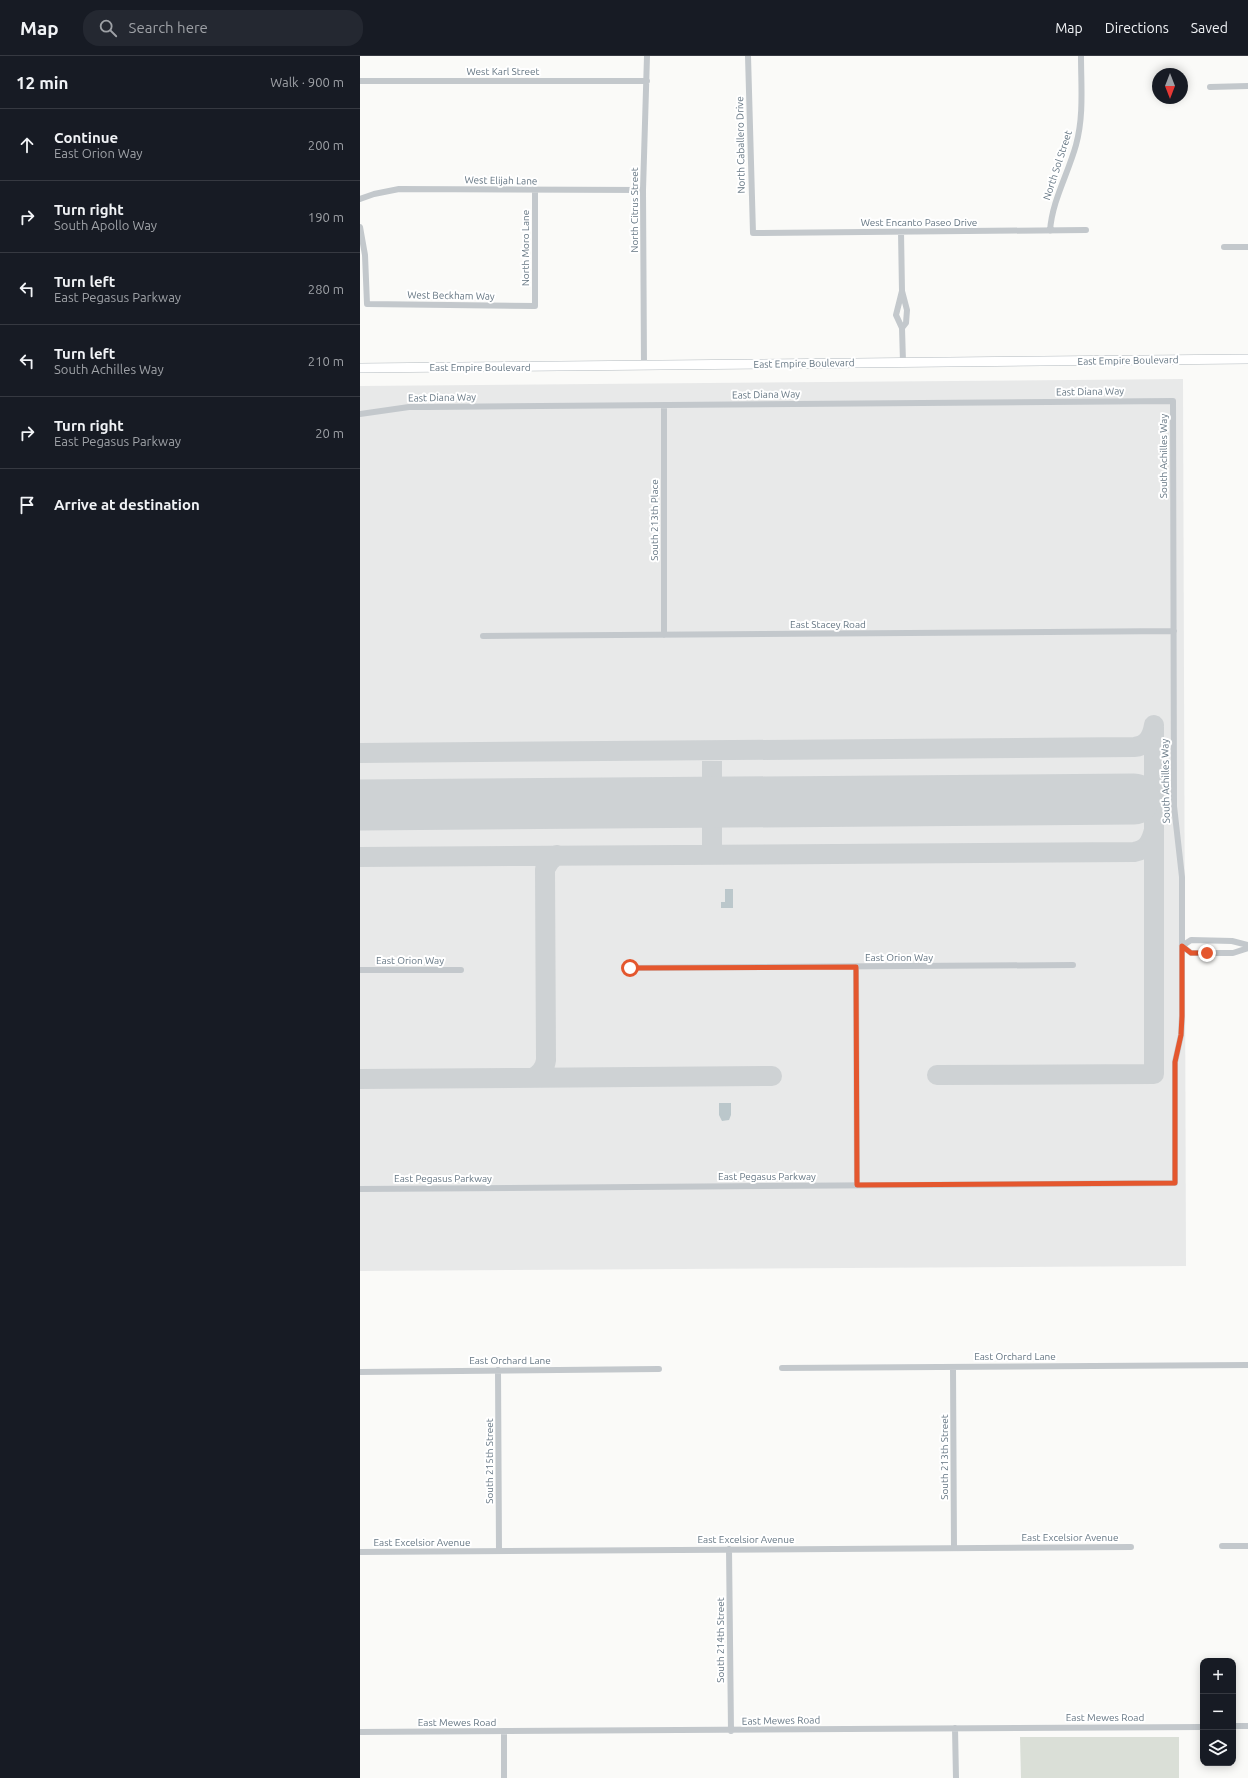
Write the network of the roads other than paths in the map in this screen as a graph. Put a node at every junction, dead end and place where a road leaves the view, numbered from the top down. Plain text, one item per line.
1 (647, 56) edge
2 (748, 56) edge
3 (1081, 56) edge
4 (360, 81) edge
5 (647, 81) junction
6 (1248, 86) edge
7 (1210, 87) dead end
8 (534, 190) junction
9 (643, 190) junction
10 (360, 199) edge
11 (360, 227) edge
12 (1086, 230) dead end
13 (1050, 231) junction
14 (901, 232) junction
15 (753, 233) joint
16 (1224, 247) dead end
17 (1248, 247) edge
18 (902, 291) junction
19 (535, 306) joint
20 (897, 309) junction
21 (907, 310) junction
22 (902, 328) junction
23 (1248, 359) edge
24 (903, 362) junction
25 (644, 365) junction
26 (360, 368) edge
27 (1173, 401) joint
28 (664, 405) junction
29 (360, 414) edge
30 (1174, 631) junction
31 (664, 635) junction
32 (483, 636) dead end
33 (1248, 945) edge
34 (1182, 946) junction
35 (1248, 948) edge
36 (1072, 965) dead end
37 (856, 967) junction
38 (630, 968) dead end
39 (360, 970) edge
40 (461, 970) dead end
41 (1175, 1183) joint
42 (857, 1185) junction
43 (360, 1189) edge
44 (1248, 1365) edge
45 (953, 1367) junction
46 (782, 1368) dead end
47 (659, 1369) dead end
48 (498, 1370) junction
49 (360, 1372) edge
50 (1132, 1546) dead end
51 (1222, 1546) dead end
52 (1248, 1546) edge
53 (954, 1548) junction
54 (730, 1549) junction
55 (499, 1551) junction
56 (360, 1552) edge
57 (1236, 1726) edge
58 (1248, 1726) edge
59 (1200, 1727) edge
60 (955, 1728) junction
61 (504, 1731) junction
62 (731, 1731) junction
63 (360, 1732) edge
64 (504, 1778) edge
65 (956, 1778) edge

1 - 5 street, North Citrus Street
2 - 15 street, North Caballero Drive
3 - 13 street, North Sol Street
4 - 5 street, West Karl Street
5 - 9 street, North Citrus Street
6 - 7 street
8 - 9 street, West Elijah Lane
8 - 10 street, West Elijah Lane
8 - 19 street, North Moro Lane
9 - 25 street, North Citrus Street
11 - 19 street, West Beckham Way
12 - 13 street, West Encanto Paseo Drive
13 - 14 street, West Encanto Paseo Drive
14 - 15 street, West Encanto Paseo Drive
14 - 18 street
16 - 17 street
18 - 20 street
18 - 21 street
20 - 21 street
20 - 22 street
21 - 22 street
22 - 24 street
23 - 24 street, East Empire Boulevard
24 - 25 street, East Empire Boulevard
25 - 26 street, East Empire Boulevard
27 - 28 street, East Diana Way
27 - 30 street, South Achilles Way
28 - 29 street, East Diana Way
28 - 31 street, South 213th Place
30 - 31 street, East Stacey Road
30 - 34 street, South Achilles Way
31 - 32 street, East Stacey Road
33 - 34 street
34 - 35 street
34 - 41 street, South Achilles Way
36 - 37 street, East Orion Way
37 - 38 street, East Orion Way
37 - 42 street
39 - 40 street, East Orion Way
41 - 42 street, East Pegasus Parkway
42 - 43 street, East Pegasus Parkway
44 - 45 street, East Orchard Lane
45 - 46 street, East Orchard Lane
45 - 53 street, South 213th Street
47 - 48 street, East Orchard Lane
48 - 49 street, East Orchard Lane
48 - 55 street, South 215th Street
50 - 53 street, East Excelsior Avenue
51 - 52 street
53 - 54 street, East Excelsior Avenue
54 - 55 street, East Excelsior Avenue
54 - 62 street, South 214th Street
55 - 56 street, East Excelsior Avenue
57 - 58 street
59 - 60 street, East Mewes Road
60 - 62 street, East Mewes Road
60 - 65 street
61 - 62 street, East Mewes Road
61 - 63 street, East Mewes Road
61 - 64 street

